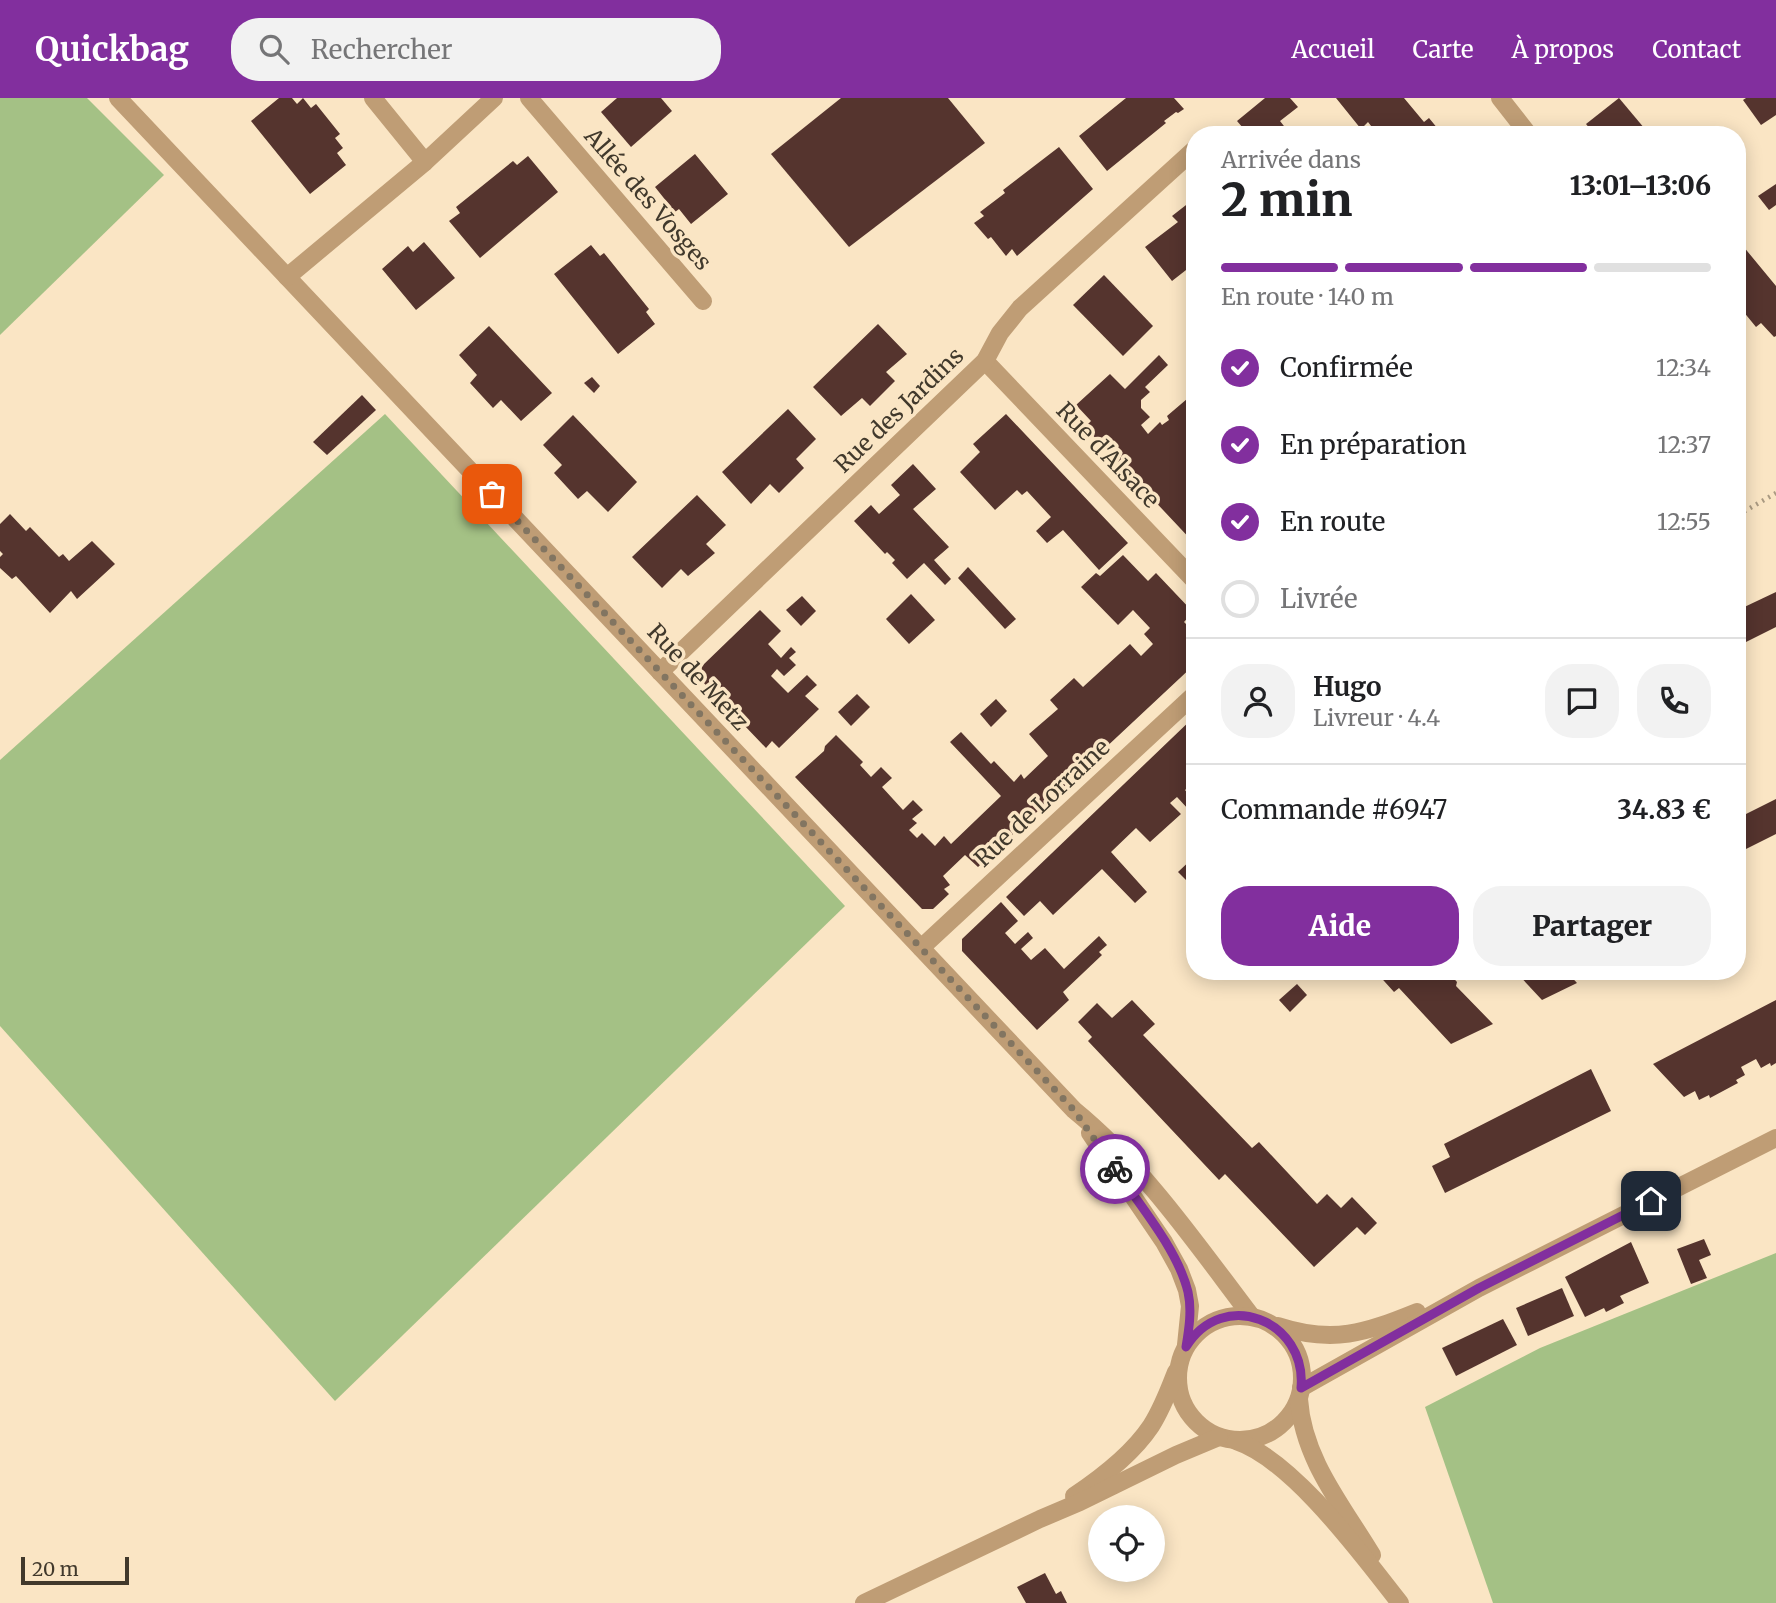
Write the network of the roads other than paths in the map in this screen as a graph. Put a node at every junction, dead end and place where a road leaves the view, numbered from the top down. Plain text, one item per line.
1 (117, 98) edge
2 (373, 98) edge
3 (494, 98) edge
4 (529, 98) edge
5 (1510, 101) edge
6 (1524, 126) edge
7 (1186, 157) edge
8 (425, 162) junction
9 (288, 277) junction
10 (704, 301) dead end
11 (985, 362) junction
12 (1186, 573) edge
13 (660, 672) junction
14 (1186, 702) edge
15 (921, 948) junction
16 (1074, 1110) junction
17 (1776, 1138) edge
18 (1479, 1288) junction
19 (1252, 1317) junction
20 (1270, 1324) junction
21 (1186, 1347) junction
22 (1179, 1365) junction
23 (1300, 1393) junction
24 (1224, 1438) junction
25 (1040, 1518) junction
26 (864, 1603) edge
27 (1400, 1603) edge

1 - 9 street, Rue de Metz
2 - 8 street
3 - 8 street
4 - 10 street, Allée des Vosges
5 - 6 street
7 - 11 street, Rue des Jardins
8 - 9 street
9 - 13 street, Rue de Metz
11 - 12 street, Rue d'Alsace
11 - 13 street, Rue des Jardins
13 - 15 street, Rue de Metz
14 - 15 street, Rue de Lorraine
15 - 16 street, Rue de Metz
16 - 19 street, Rue de Metz
16 - 21 street, Rue de Metz
17 - 18 street
18 - 20 street
18 - 23 street
19 - 20 street
19 - 21 street
20 - 23 street
21 - 22 street
22 - 24 street
22 - 25 street
23 - 24 street
23 - 27 street
24 - 25 street
24 - 27 street
25 - 26 street

